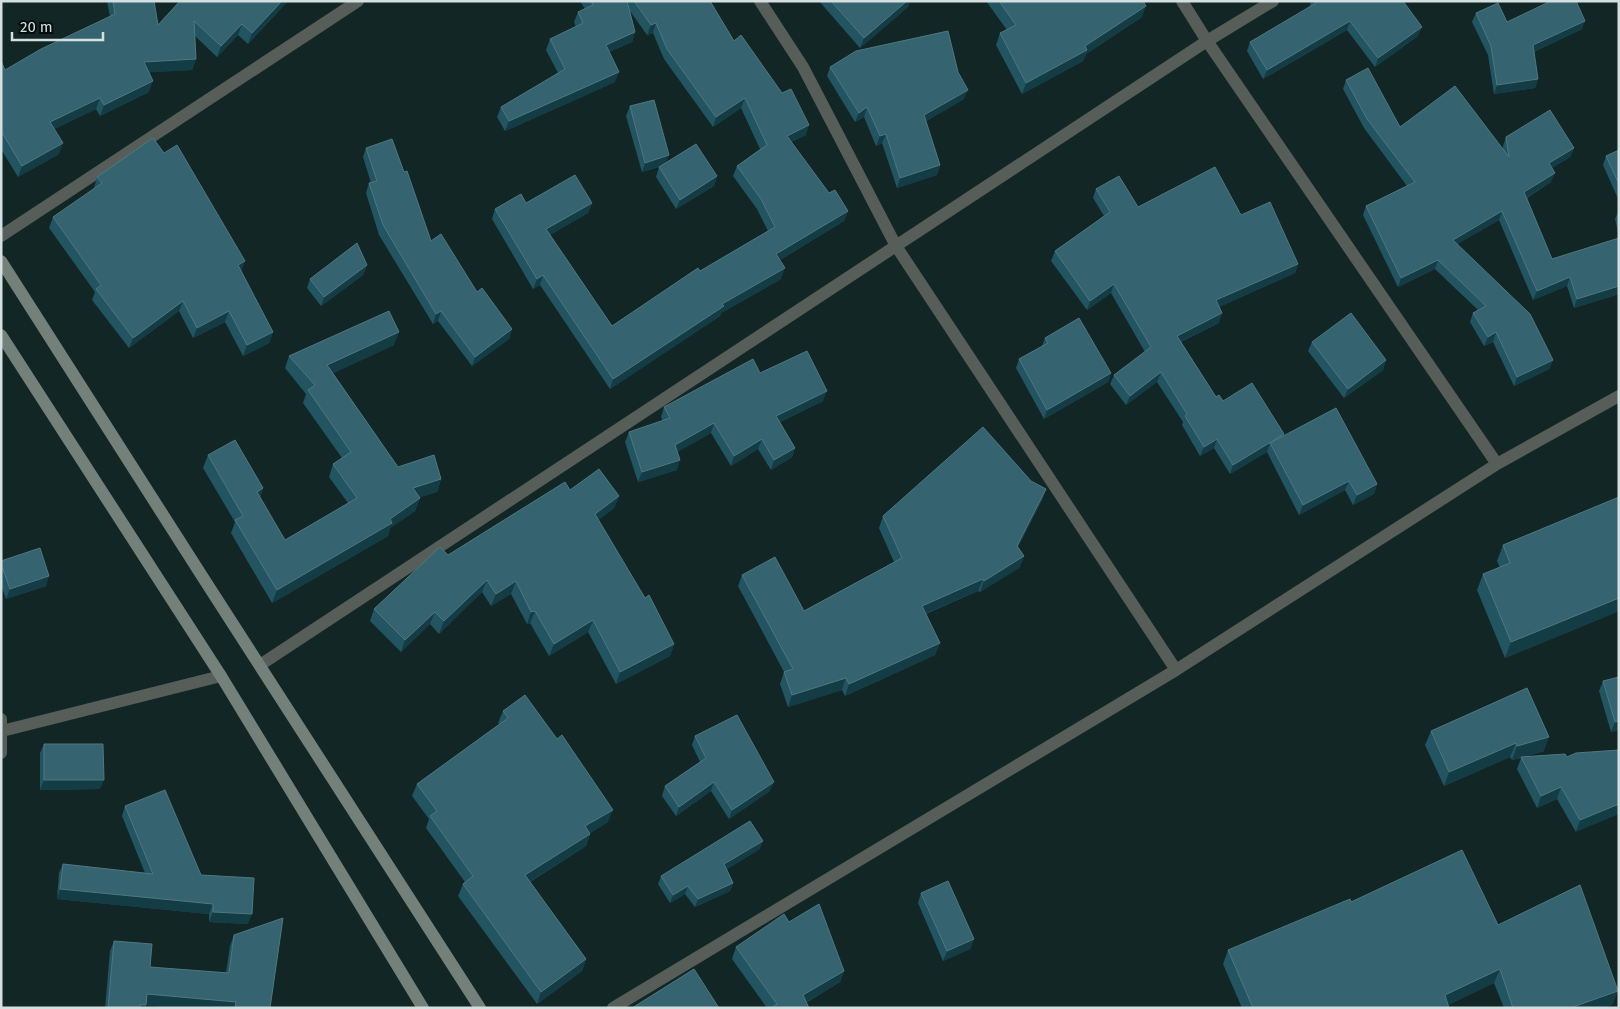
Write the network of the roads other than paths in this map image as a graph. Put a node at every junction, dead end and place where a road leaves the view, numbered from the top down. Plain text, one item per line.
1 (358, 1) edge
2 (760, 1) edge
3 (1182, 1) edge
4 (1273, 1) edge
5 (1207, 41) junction
6 (1, 236) edge
7 (896, 246) junction
8 (1, 260) edge
9 (1, 335) edge
10 (1619, 396) edge
11 (1498, 464) junction
12 (260, 665) junction
13 (1176, 670) junction
14 (221, 676) junction
15 (2, 725) edge
16 (1, 753) edge
17 (423, 1008) edge
18 (480, 1008) edge
19 (613, 1008) edge

1 - 6 street
2 - 7 street
3 - 5 street
4 - 5 street
5 - 7 street
5 - 11 street
7 - 12 street
7 - 13 street
8 - 12 main road
9 - 14 main road
10 - 11 street
11 - 13 street
12 - 18 main road
13 - 19 street
14 - 15 street
14 - 17 main road
15 - 16 street

